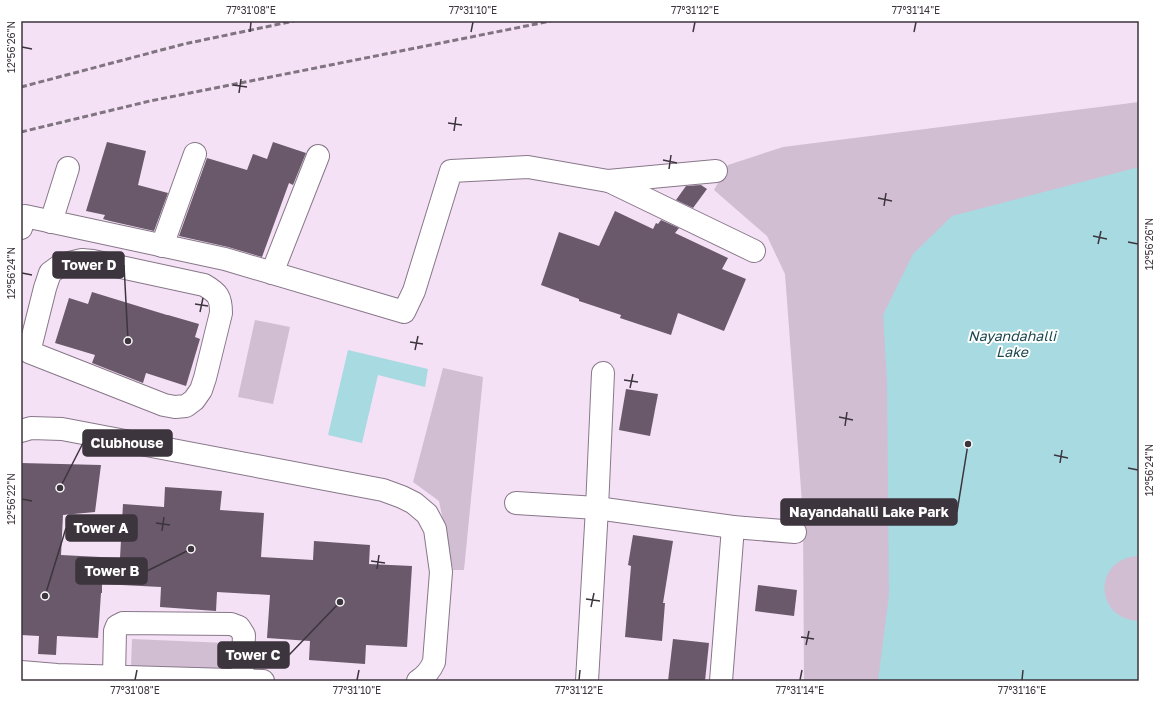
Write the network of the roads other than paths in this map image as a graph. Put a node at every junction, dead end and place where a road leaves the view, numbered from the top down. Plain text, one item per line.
1 (196, 154) dead end
2 (318, 156) dead end
3 (68, 168) dead end
4 (716, 171) dead end
5 (608, 181) junction
6 (51, 222) junction
7 (21, 228) edge
8 (162, 246) junction
9 (754, 251) dead end
10 (272, 273) junction
11 (25, 350) edge
12 (603, 373) dead end
13 (21, 431) edge
14 (516, 503) dead end
15 (597, 508) junction
16 (733, 527) junction
17 (795, 532) dead end
18 (21, 672) edge
19 (114, 676) junction
20 (253, 681) edge
21 (418, 681) edge
22 (587, 681) edge
23 (721, 681) edge

1 - 8 street
2 - 10 street
3 - 6 street
4 - 5 street
5 - 9 street
5 - 10 street
6 - 7 street
6 - 8 street
8 - 10 street
11 - 11 street
12 - 15 street
13 - 21 street
14 - 15 street
15 - 16 street
15 - 22 street
16 - 17 street
16 - 23 street
18 - 19 street
19 - 20 street
19 - 20 street

